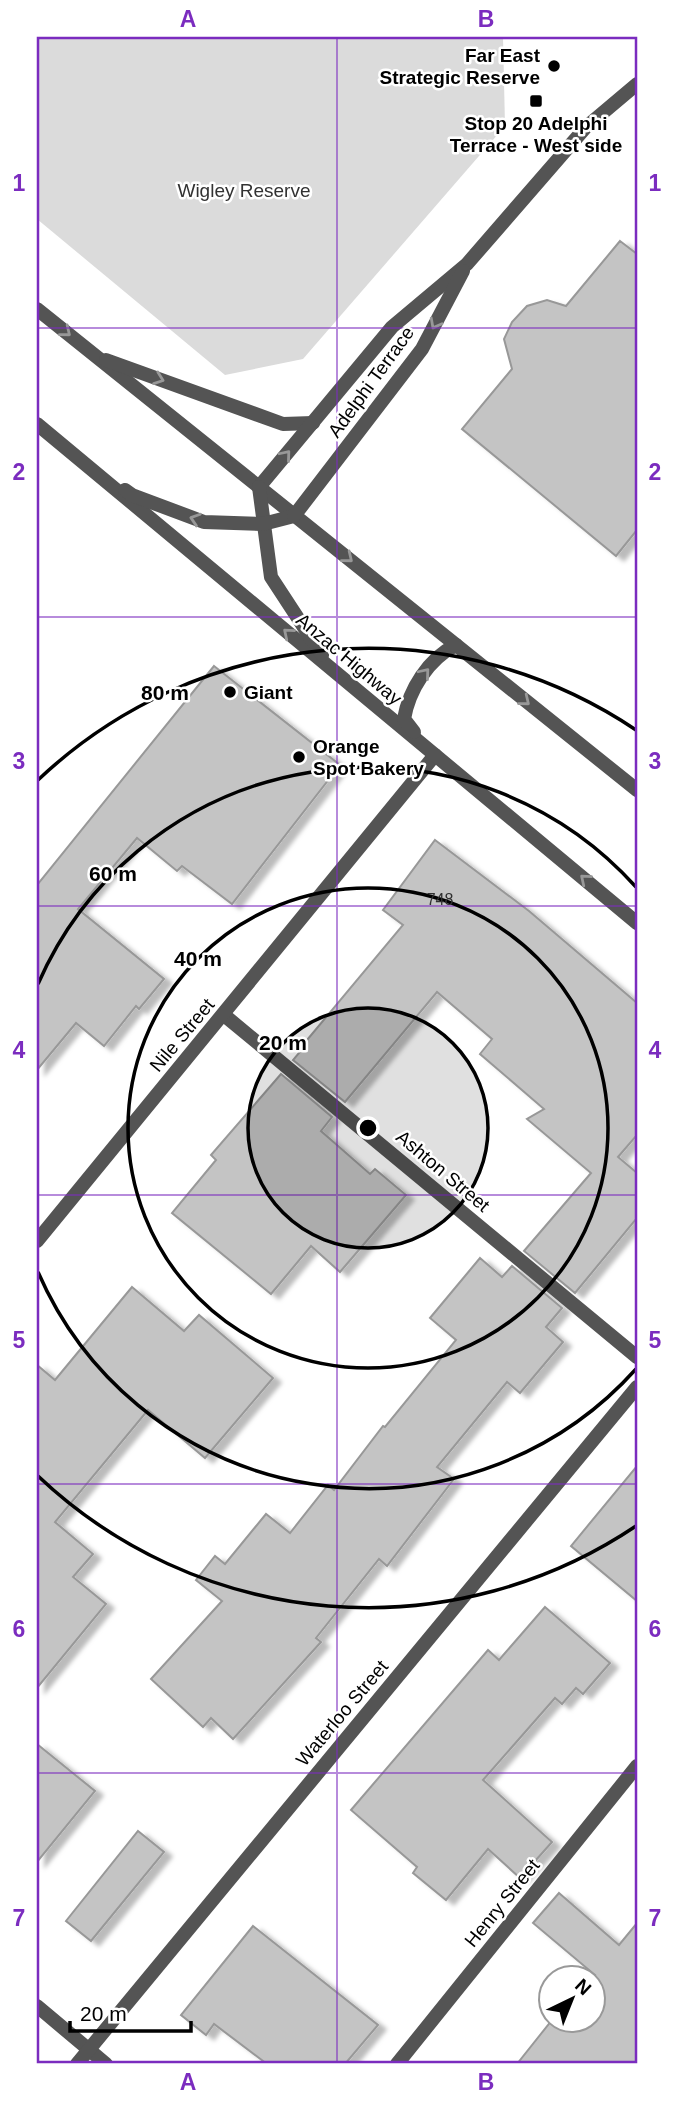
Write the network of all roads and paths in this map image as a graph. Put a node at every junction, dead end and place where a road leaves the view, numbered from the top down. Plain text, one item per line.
1 (637, 84) edge
2 (467, 264) junction
3 (37, 309) edge
4 (95, 356) junction
5 (313, 423) junction
6 (37, 424) edge
7 (60, 444) junction
8 (259, 487) junction
9 (294, 516) junction
10 (263, 524) junction
11 (456, 645) junction
12 (427, 748) junction
13 (637, 790) edge
14 (637, 923) edge
15 (224, 1015) junction
16 (37, 1241) edge
17 (637, 1357) edge
18 (637, 1387) edge
19 (637, 1766) edge
20 (37, 2006) edge
21 (89, 2050) junction
22 (77, 2064) edge
23 (106, 2064) edge
24 (397, 2064) edge

1 - 2 street, Adelphi Terrace
2 - 5 street, Adelphi Terrace
2 -> 9 street, Adelphi Terrace
3 -> 4 street
4 -> 5 street
4 - 8 street
8 -> 5 street, Adelphi Terrace
6 - 7 street, Anzac Highway
10 -> 7 street
12 -> 7 street, Anzac Highway
8 - 9 street
8 - 10 street
9 - 10 street
9 -> 11 street
10 - 12 street
12 -> 11 street
11 -> 13 street
14 -> 12 street, Anzac Highway
12 - 15 street, Nile Street
15 - 16 street, Nile Street
15 - 17 street, Ashton Street
18 - 21 street, Waterloo Street
19 - 24 street, Henry Street
20 - 21 street
21 - 22 street, Waterloo Street
21 - 23 street

